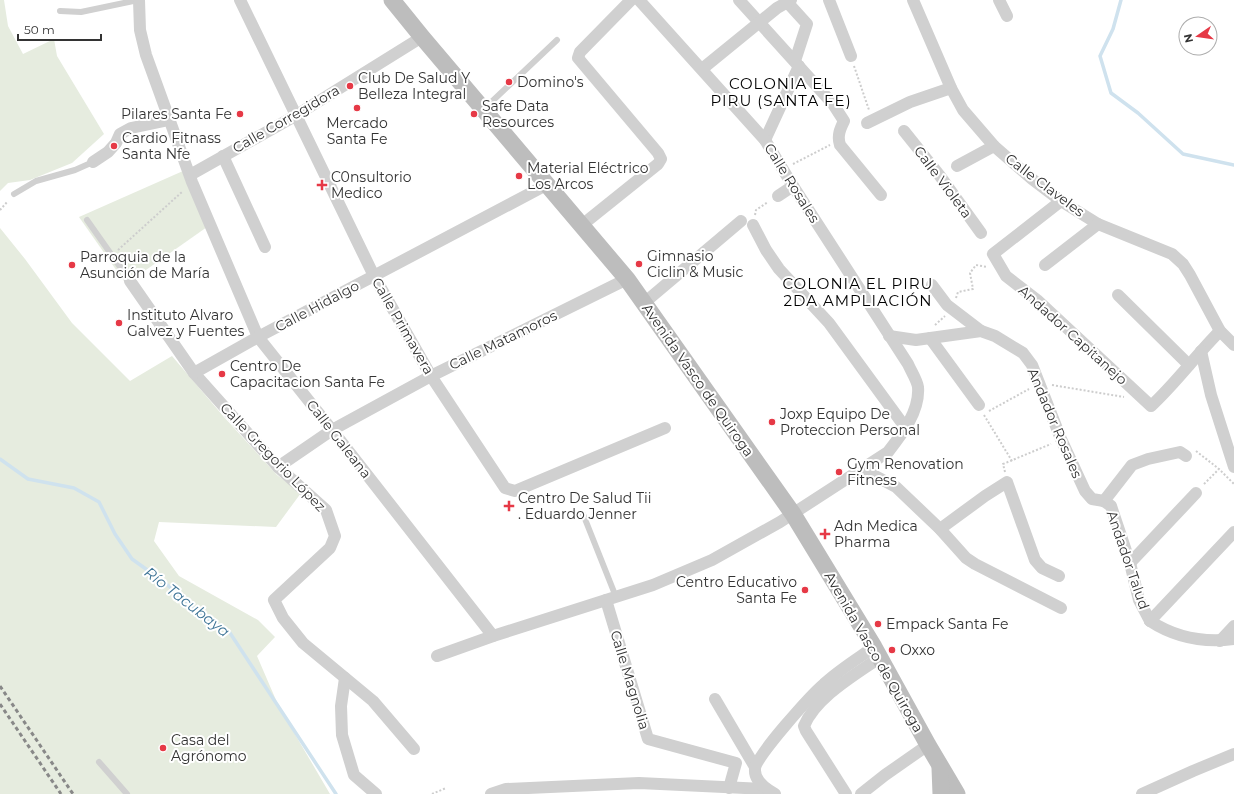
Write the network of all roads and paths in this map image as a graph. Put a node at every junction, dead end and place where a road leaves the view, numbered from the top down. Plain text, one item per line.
1 (139, 0) edge
2 (240, 0) edge
3 (392, 0) edge
4 (639, 0) edge
5 (739, 0) edge
6 (829, 0) edge
7 (913, 0) edge
8 (999, 0) edge
9 (789, 1) edge
10 (625, 2) edge
11 (60, 11) dead end
12 (1007, 16) dead end
13 (760, 22) junction
14 (422, 37) junction
15 (556, 40) dead end
16 (851, 56) joint
17 (797, 64) junction
18 (702, 69) junction
19 (951, 88) junction
20 (484, 110) junction
21 (296, 116) junction
22 (169, 120) junction
23 (869, 122) joint
24 (904, 131) dead end
25 (765, 140) junction
26 (839, 141) junction
27 (994, 146) junction
28 (223, 156) junction
29 (93, 162) joint
30 (958, 166) dead end
31 (783, 170) junction
32 (191, 179) junction
33 (548, 184) junction
34 (792, 186) junction
35 (14, 194) joint
36 (881, 195) dead end
37 (778, 196) joint
38 (1061, 200) junction
39 (0, 210) edge
40 (756, 210) dead end
41 (87, 220) dead end
42 (742, 221) dead end
43 (1098, 224) junction
44 (582, 225) junction
45 (753, 225) dead end
46 (981, 233) dead end
47 (265, 247) dead end
48 (112, 255) junction
49 (1045, 265) dead end
50 (991, 268) dead end
51 (374, 276) junction
52 (627, 279) junction
53 (130, 281) joint
54 (932, 285) dead end
55 (1118, 296) dead end
56 (644, 303) junction
57 (953, 309) junction
58 (981, 331) junction
59 (1220, 331) junction
60 (889, 336) junction
61 (258, 337) junction
62 (925, 338) junction
63 (1234, 345) edge
64 (1200, 351) junction
65 (1189, 365) junction
66 (194, 373) junction
67 (431, 376) junction
68 (1039, 383) junction
69 (1145, 400) junction
70 (981, 409) junction
71 (905, 427) junction
72 (665, 428) dead end
73 (332, 430) junction
74 (1061, 439) junction
75 (1186, 456) joint
76 (1012, 461) junction
77 (1003, 464) dead end
78 (278, 467) junction
79 (1234, 467) edge
80 (862, 469) junction
81 (1219, 469) junction
82 (1234, 484) edge
83 (1196, 493) joint
84 (1104, 501) junction
85 (583, 514) dead end
86 (793, 514) junction
87 (940, 529) junction
88 (1234, 532) edge
89 (1130, 563) junction
90 (1059, 576) dead end
91 (611, 598) junction
92 (1061, 608) dead end
93 (1150, 621) junction
94 (1234, 626) edge
95 (492, 636) junction
96 (1234, 639) edge
97 (1220, 641) junction
98 (876, 653) junction
99 (437, 656) dead end
100 (346, 678) junction
101 (715, 699) dead end
102 (928, 745) junction
103 (414, 749) dead end
104 (1234, 754) edge
105 (99, 762) dead end
106 (939, 766) junction
107 (755, 767) junction
108 (446, 788) dead end
109 (729, 788) junction
110 (770, 791) edge
111 (127, 794) edge
112 (376, 794) edge
113 (432, 794) edge
114 (491, 794) edge
115 (846, 794) edge
116 (861, 794) edge
117 (941, 794) edge
118 (957, 794) edge
119 (1142, 794) edge

1 - 11 lane
1 - 22 street, Calle Galeana
2 - 21 street, Calle Primavera
3 - 14 main road, Avenida Vasco de Quiroga
4 - 18 street, Calle Rosales
5 - 13 street
6 - 16 street
7 - 19 street, Calle Claveles
8 - 12 street
9 - 13 street
9 - 17 street
10 - 44 street
13 - 17 street
13 - 18 street
14 - 20 main road, Avenida Vasco de Quiroga
14 - 21 street, Calle Corregidora
15 - 20 lane
16 - 23 path
17 - 25 street
17 - 26 street
18 - 25 street, Calle Rosales
19 - 23 street
19 - 27 street, Calle Claveles
20 - 33 main road, Avenida Vasco de Quiroga
21 - 28 street, Calle Corregidora
21 - 51 street, Calle Primavera
22 - 29 street
22 - 32 street, Calle Galeana
24 - 46 street, Calle Violeta
25 - 31 street, Calle Rosales
26 - 31 path
26 - 36 street
27 - 30 street
27 - 38 street, Calle Claveles
28 - 32 street, Calle Corregidora
28 - 47 street
29 - 35 lane
31 - 34 street, Calle Rosales
32 - 48 path
32 - 61 street, Calle Galeana
33 - 44 main road, Avenida Vasco de Quiroga
33 - 51 street, Calle Hidalgo
34 - 37 street
34 - 60 street, Calle Rosales
35 - 39 path
37 - 40 path
38 - 43 street, Calle Claveles
38 - 69 street, Andador Capitanejo
41 - 48 lane, Calle Gregorio López
42 - 56 street
43 - 49 street
43 - 59 street, Calle Claveles
44 - 52 main road, Avenida Vasco de Quiroga
45 - 71 street
48 - 53 lane, Calle Gregorio López
50 - 57 path
51 - 61 street, Calle Hidalgo
51 - 67 street, Calle Primavera
52 - 56 main road, Avenida Vasco de Quiroga
52 - 67 street, Calle Matamoros
53 - 66 street, Calle Gregorio López
54 - 57 street
55 - 65 street
56 - 86 main road, Avenida Vasco de Quiroga
57 - 58 street
57 - 62 path
58 - 62 street, Andador Rosales
58 - 68 street, Andador Rosales
59 - 63 street, Calle Claveles
59 - 64 street
60 - 62 street, Andador Rosales
60 - 71 street, Calle Rosales
61 - 66 street, Calle Hidalgo
61 - 73 street, Calle Galeana
62 - 70 street
64 - 65 street
64 - 79 street
65 - 69 street
66 - 78 street, Calle Gregorio López
67 - 72 street, Calle Primavera
67 - 73 street, Calle Matamoros
68 - 69 path
68 - 70 path
68 - 74 street, Andador Rosales
70 - 76 path
71 - 80 street
73 - 78 street, Calle Matamoros
73 - 95 street, Calle Galeana
74 - 76 path
74 - 84 street, Andador Rosales
75 - 81 path
75 - 84 street
76 - 77 path
78 - 100 street, Calle Gregorio López
80 - 86 street
80 - 87 street
81 - 82 path
81 - 83 path
83 - 89 street
84 - 89 street, Andador Talud
85 - 91 lane
86 - 91 street
86 - 98 main road, Avenida Vasco de Quiroga
87 - 90 street
87 - 92 street
88 - 93 street
89 - 93 street, Andador Talud
91 - 95 street
91 - 109 street, Calle Magnolia
93 - 97 street
94 - 97 street
95 - 99 street
96 - 97 street
98 - 102 main road, Avenida Vasco de Quiroga
98 - 107 street
98 - 115 street
100 - 103 street, Calle Gregorio López
100 - 112 street
101 - 107 street
102 - 106 main road, Avenida Vasco de Quiroga
102 - 116 street
104 - 119 street
105 - 111 lane
106 - 117 main road
106 - 118 main road, Avenida Vasco de Quiroga
107 - 110 street
108 - 113 path
109 - 110 street
109 - 114 street

